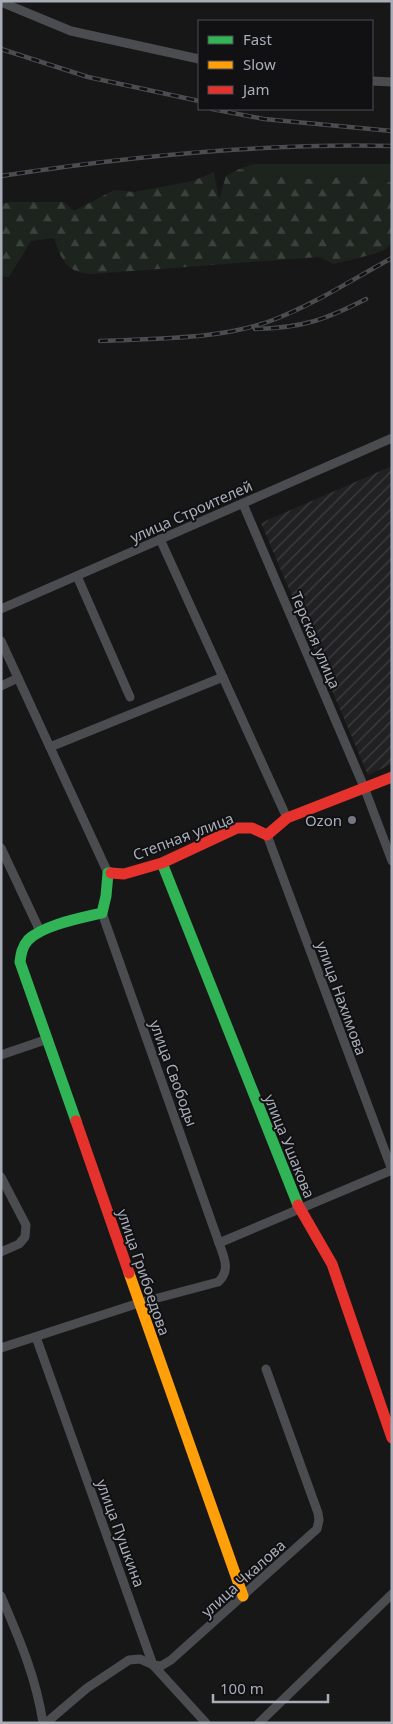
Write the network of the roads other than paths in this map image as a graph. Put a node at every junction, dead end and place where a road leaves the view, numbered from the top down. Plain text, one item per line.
1 (1, 2) edge
2 (198, 59) edge
3 (373, 81) edge
4 (392, 82) edge
5 (392, 438) edge
6 (243, 504) junction
7 (160, 539) junction
8 (77, 576) junction
9 (1, 610) edge
10 (1, 640) edge
11 (223, 677) junction
12 (18, 678) junction
13 (1, 686) edge
14 (130, 697) dead end
15 (50, 747) junction
16 (392, 777) edge
17 (364, 787) junction
18 (287, 818) junction
19 (267, 835) junction
20 (1, 848) edge
21 (392, 861) edge
22 (162, 863) junction
23 (108, 873) junction
24 (102, 913) junction
25 (40, 931) junction
26 (48, 1039) junction
27 (1, 1055) edge
28 (392, 1170) edge
29 (1, 1177) edge
30 (299, 1209) junction
31 (220, 1243) junction
32 (1, 1252) edge
33 (139, 1303) junction
34 (36, 1337) junction
35 (1, 1348) edge
36 (266, 1369) dead end
37 (392, 1438) edge
38 (392, 1594) edge
39 (1, 1596) edge
40 (243, 1596) junction
41 (153, 1665) junction
42 (45, 1723) edge
43 (206, 1723) edge
44 (258, 1723) edge

1 - 2 street
3 - 4 street
5 - 6 street, улица Строителей
6 - 7 street, улица Строителей
6 - 17 street, Терская улица
7 - 8 street, улица Строителей
7 - 11 street
8 - 9 street, улица Строителей
8 - 14 street
10 - 12 street
11 - 15 street
11 - 18 street
12 - 13 street
12 - 15 street
15 - 23 street
16 - 17 street
17 - 18 street
17 - 21 street, Терская улица
18 - 19 street
19 - 22 street, Степная улица
19 - 28 street, улица Нахимова
20 - 25 street
22 - 23 street, Степная улица
22 - 30 street, улица Ушакова
23 - 24 street
24 - 25 street
24 - 31 street, улица Свободы
25 - 26 street, улица Грибоедова
26 - 27 street
26 - 33 street, улица Грибоедова
28 - 30 street
29 - 32 street
30 - 31 street
30 - 37 street, улица Ушакова
31 - 33 street, улица Свободы
33 - 34 street, улица Свободы
33 - 40 street, улица Грибоедова
34 - 35 street, улица Свободы
34 - 41 street, улица Пушкина
36 - 40 street, улица Чкалова
38 - 44 street
39 - 42 street
40 - 41 street, улица Чкалова
41 - 42 street
41 - 43 street, улица Пушкина

